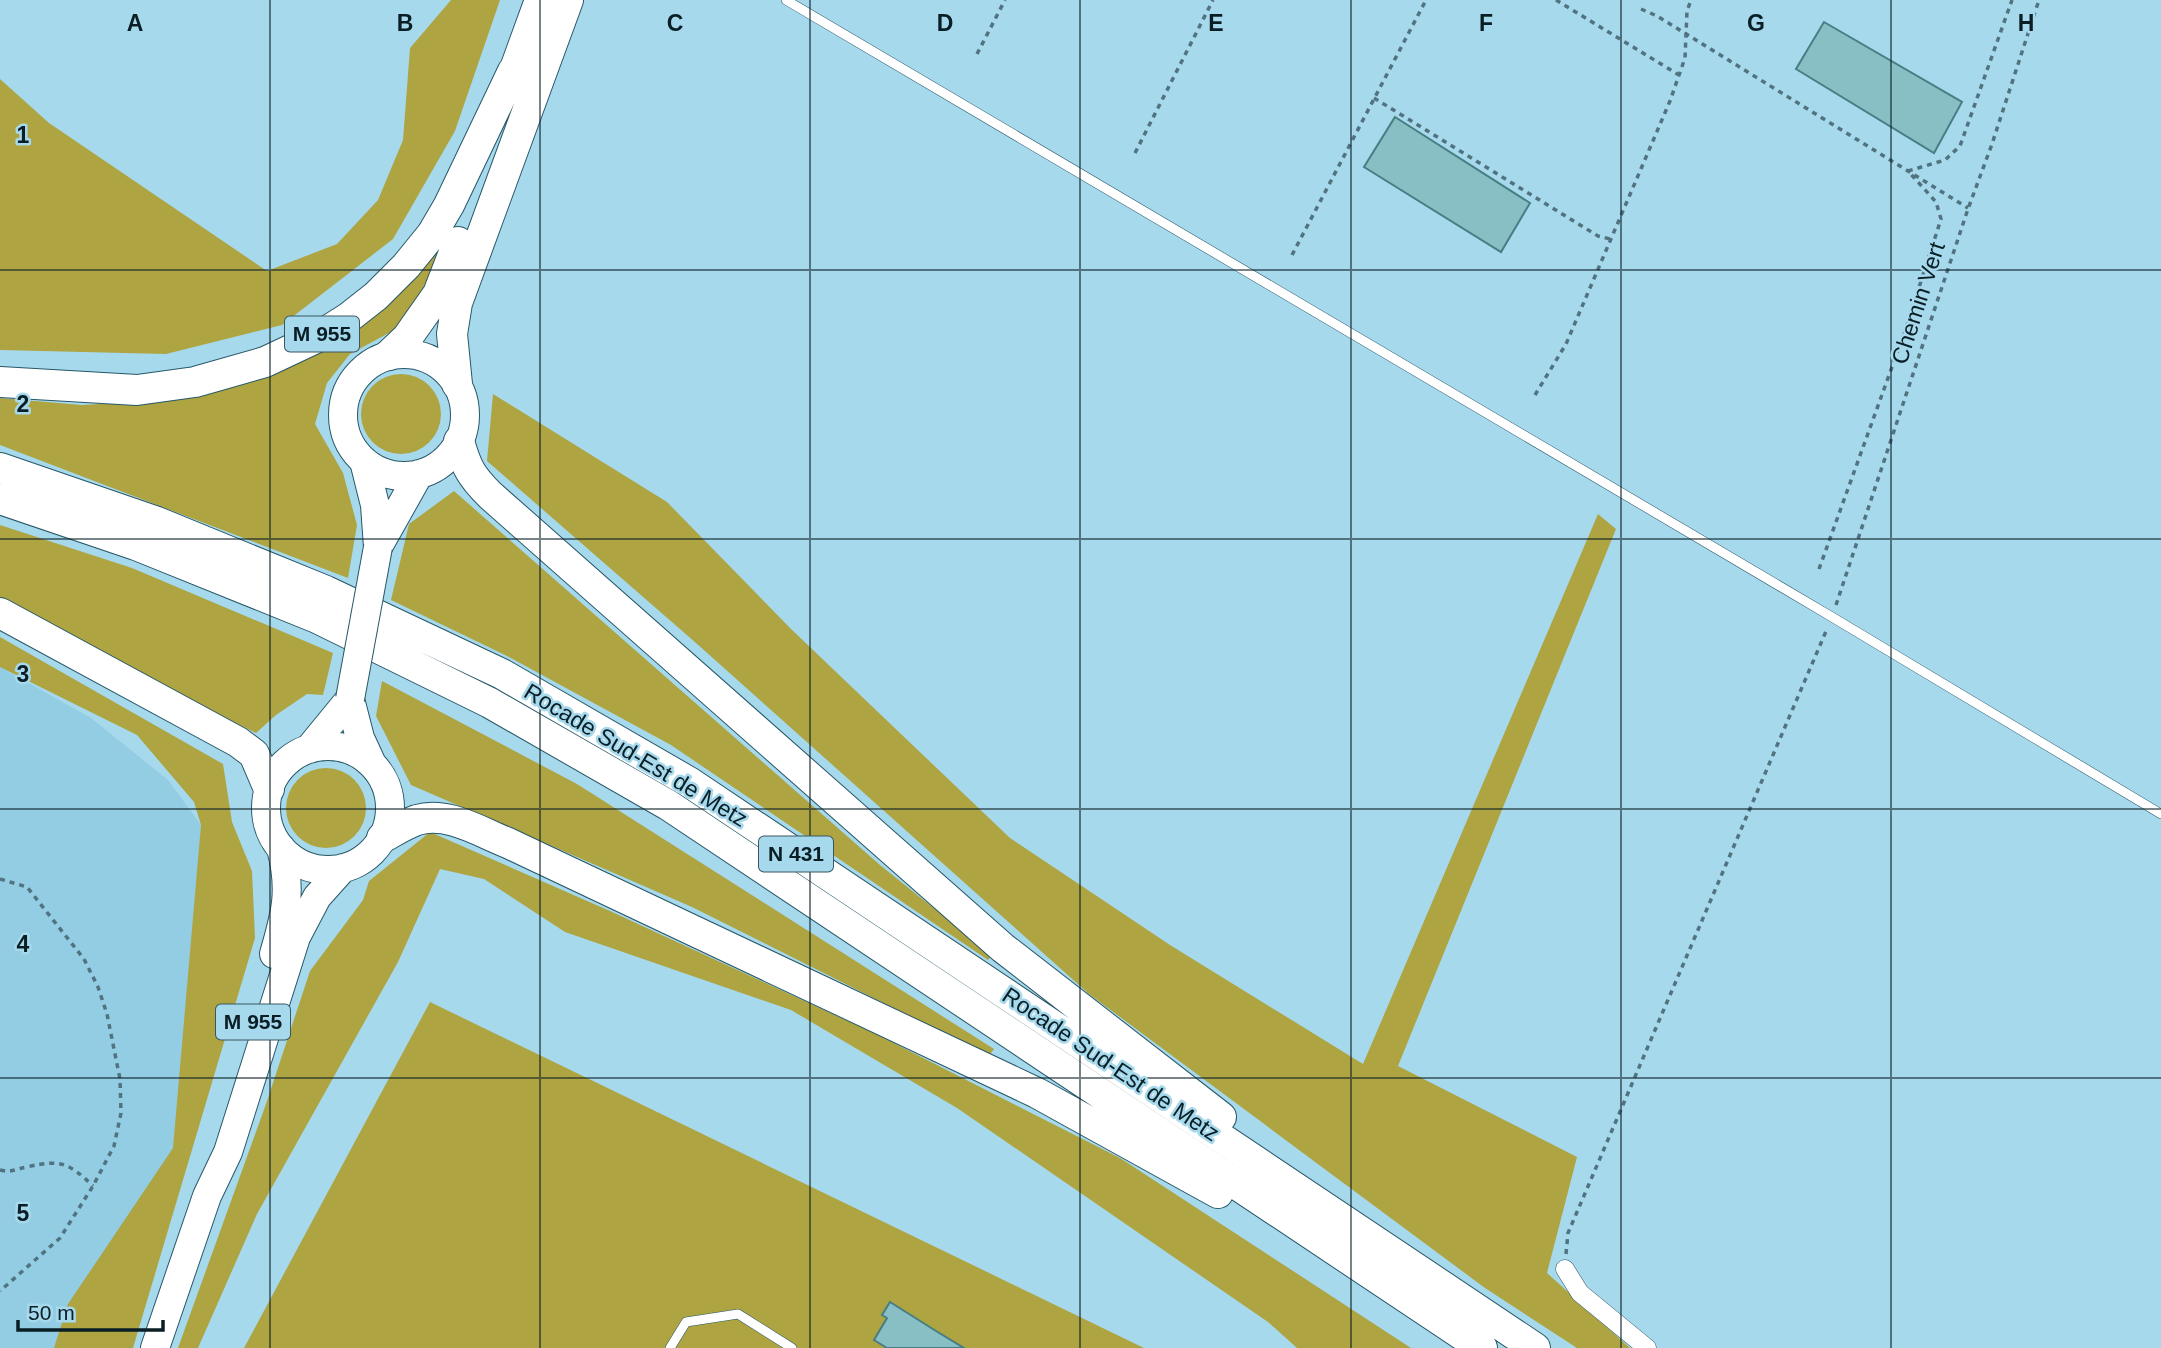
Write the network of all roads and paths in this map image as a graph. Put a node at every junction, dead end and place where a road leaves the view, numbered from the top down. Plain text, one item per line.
1 (540, 0) edge
2 (568, 0) edge
3 (786, 0) edge
4 (1005, 0) edge
5 (1213, 0) edge
6 (1426, 0) edge
7 (1556, 0) edge
8 (1691, 0) edge
9 (2012, 0) edge
10 (2039, 0) edge
11 (1641, 9) dead end
12 (1686, 34) junction
13 (977, 54) dead end
14 (513, 71) junction
15 (1679, 75) junction
16 (1374, 98) junction
17 (1135, 153) dead end
18 (1908, 171) junction
19 (1968, 208) junction
20 (1610, 239) junction
21 (1292, 255) dead end
22 (389, 355) junction
23 (0, 382) edge
24 (457, 384) junction
25 (1535, 395) dead end
26 (459, 441) junction
27 (364, 461) junction
28 (0, 468) edge
29 (419, 474) junction
30 (0, 499) edge
31 (378, 547) junction
32 (1819, 569) dead end
33 (0, 614) edge
34 (1832, 617) junction
35 (350, 699) junction
36 (309, 748) junction
37 (372, 764) junction
38 (269, 789) junction
39 (2161, 814) edge
40 (382, 838) junction
41 (281, 848) junction
42 (343, 868) junction
43 (0, 878) edge
44 (0, 1170) edge
45 (93, 1186) junction
46 (207, 1196) junction
47 (1566, 1269) joint
48 (1429, 1278) junction
49 (0, 1291) edge
50 (1403, 1296) junction
51 (155, 1348) edge
52 (670, 1348) edge
53 (792, 1348) edge
54 (1482, 1348) edge
55 (1535, 1348) edge
56 (1647, 1348) edge

1 - 14 highway, M 955
2 - 24 highway
3 - 34 lane
4 - 13 path
5 - 17 path
6 - 16 path
7 - 15 path
8 - 12 path
9 - 18 path
10 - 19 path, Chemin Vert
11 - 12 path
12 - 15 path
12 - 18 path
14 - 22 highway, M 955
14 - 23 highway, M 955
15 - 20 path
16 - 20 path
16 - 21 path
18 - 19 path
18 - 32 path
19 - 34 path, Chemin Vert
20 - 25 path
22 - 24 main road
22 - 27 main road
24 - 26 main road
26 - 29 main road
26 - 48 highway
27 - 29 main road
27 - 31 main road
28 - 48 highway, Rocade Sud-Est de Metz / N 431
29 - 31 main road
30 - 50 highway, Rocade Sud-Est de Metz / N 431
31 - 35 main road, bridge
33 - 38 highway
34 - 39 lane
34 - 47 path, Chemin Vert
35 - 36 main road
35 - 37 main road
36 - 37 main road
36 - 38 main road
37 - 40 main road
38 - 41 main road
40 - 42 main road
40 - 50 highway
41 - 42 main road
41 - 46 main road, M 955
42 - 46 main road, M 955
43 - 45 path
44 - 45 path
45 - 49 path
46 - 51 main road, M 955
47 - 56 street
48 - 55 highway, Rocade Sud-Est de Metz / N 431
50 - 54 highway, Rocade Sud-Est de Metz / N 431
52 - 53 lane

